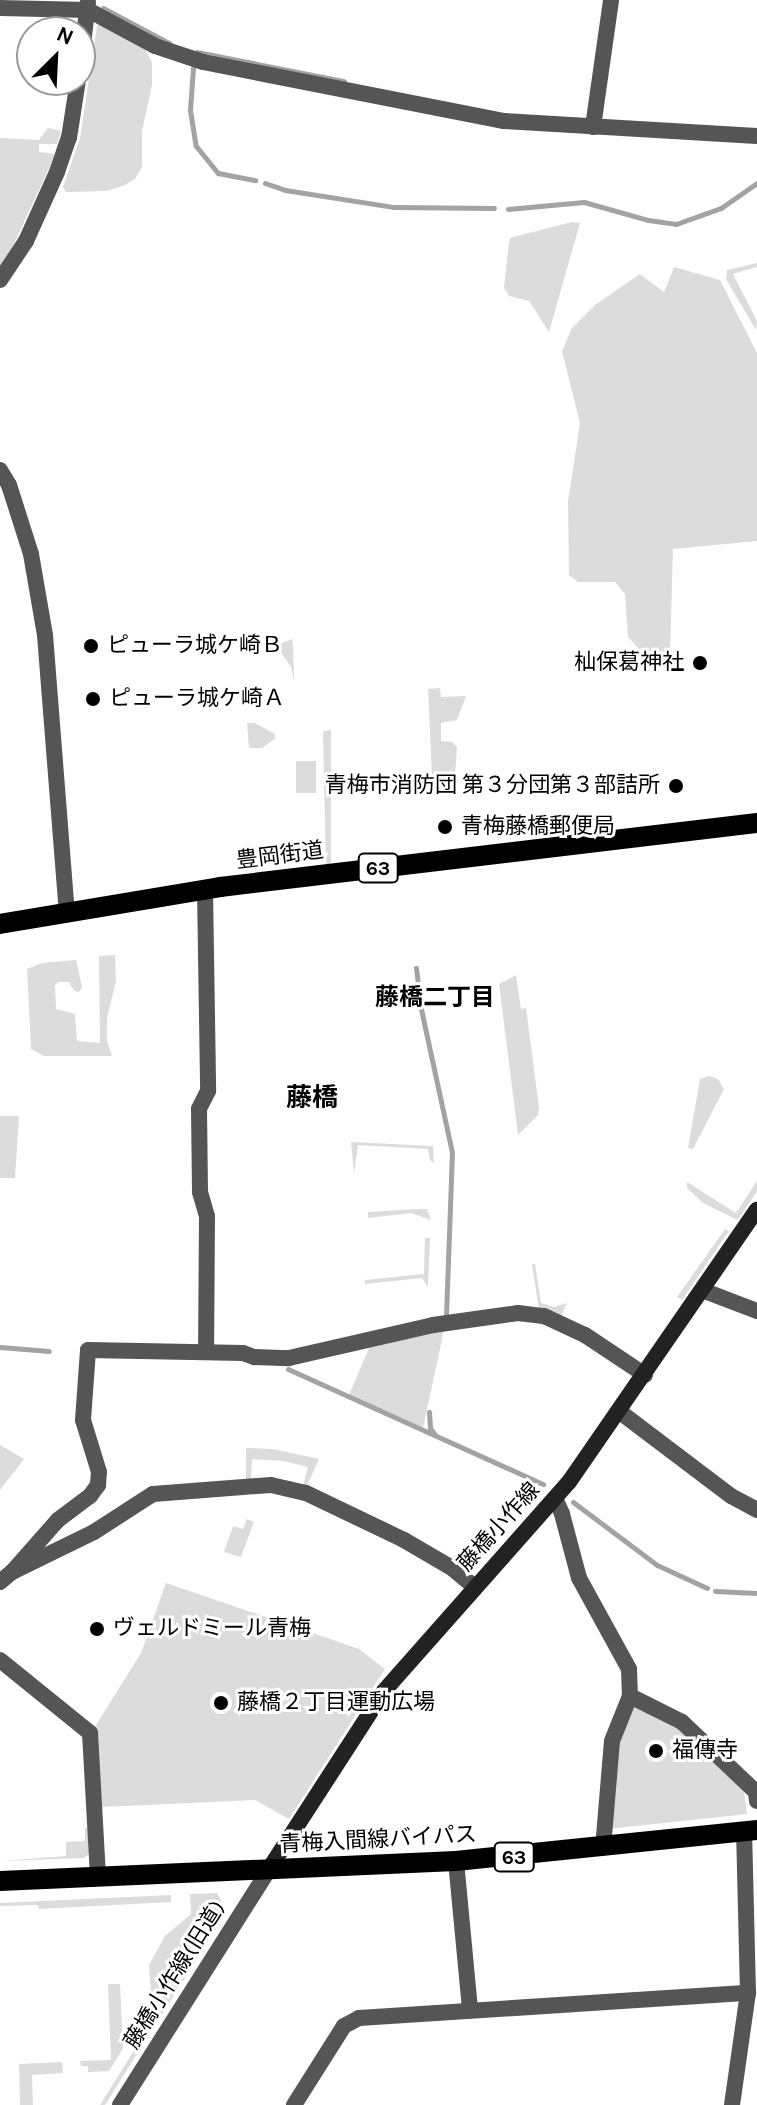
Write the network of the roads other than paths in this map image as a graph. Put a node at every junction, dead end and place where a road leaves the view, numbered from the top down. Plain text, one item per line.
1 (611, 0) edge
2 (88, 5) edge
3 (0, 8) edge
4 (76, 96) edge
5 (593, 127) junction
6 (757, 136) edge
7 (0, 280) edge
8 (0, 470) edge
9 (757, 823) edge
10 (205, 890) junction
11 (67, 913) junction
12 (0, 924) edge
13 (755, 1214) edge
14 (702, 1290) junction
15 (757, 1311) edge
16 (206, 1352) junction
17 (645, 1375) junction
18 (620, 1412) junction
19 (555, 1498) junction
20 (757, 1510) edge
21 (6, 1577) edge
22 (475, 1587) junction
23 (0, 1660) edge
24 (630, 1696) junction
25 (757, 1801) edge
26 (751, 1831) edge
27 (603, 1848) junction
28 (456, 1861) junction
29 (269, 1869) junction
30 (98, 1877) junction
31 (0, 1881) edge
32 (748, 1993) junction
33 (470, 2010) junction
34 (120, 2105) edge
35 (294, 2105) edge
36 (732, 2105) edge

1 - 5 street
2 - 3 street
2 - 5 street
4 - 7 street
5 - 6 street
8 - 11 street
9 - 10 main road, 豊岡街道 / 63
10 - 11 main road, 豊岡街道 / 63
10 - 16 street
11 - 12 main road, 豊岡街道 / 63
13 - 14 main road, 藤橋小作線
14 - 15 street
14 - 17 main road, 藤橋小作線
16 - 17 street
16 - 21 street
17 - 18 main road, 藤橋小作線
18 - 19 main road, 藤橋小作線
18 - 20 street
19 - 22 main road, 藤橋小作線
19 - 24 street
21 - 22 street
22 - 29 main road, 藤橋小作線
23 - 30 street
24 - 25 street
24 - 27 street
26 - 27 main road, 青梅入間線バイパス / 63
26 - 32 street
27 - 28 main road, 青梅入間線バイパス / 63
28 - 29 main road, 青梅入間線バイパス / 63
28 - 33 street
29 - 30 main road, 青梅入間線バイパス / 63
29 - 34 street, 藤橋小作線(旧道)
30 - 31 main road, 青梅入間線バイパス / 63
32 - 33 street
32 - 36 street
33 - 35 street

